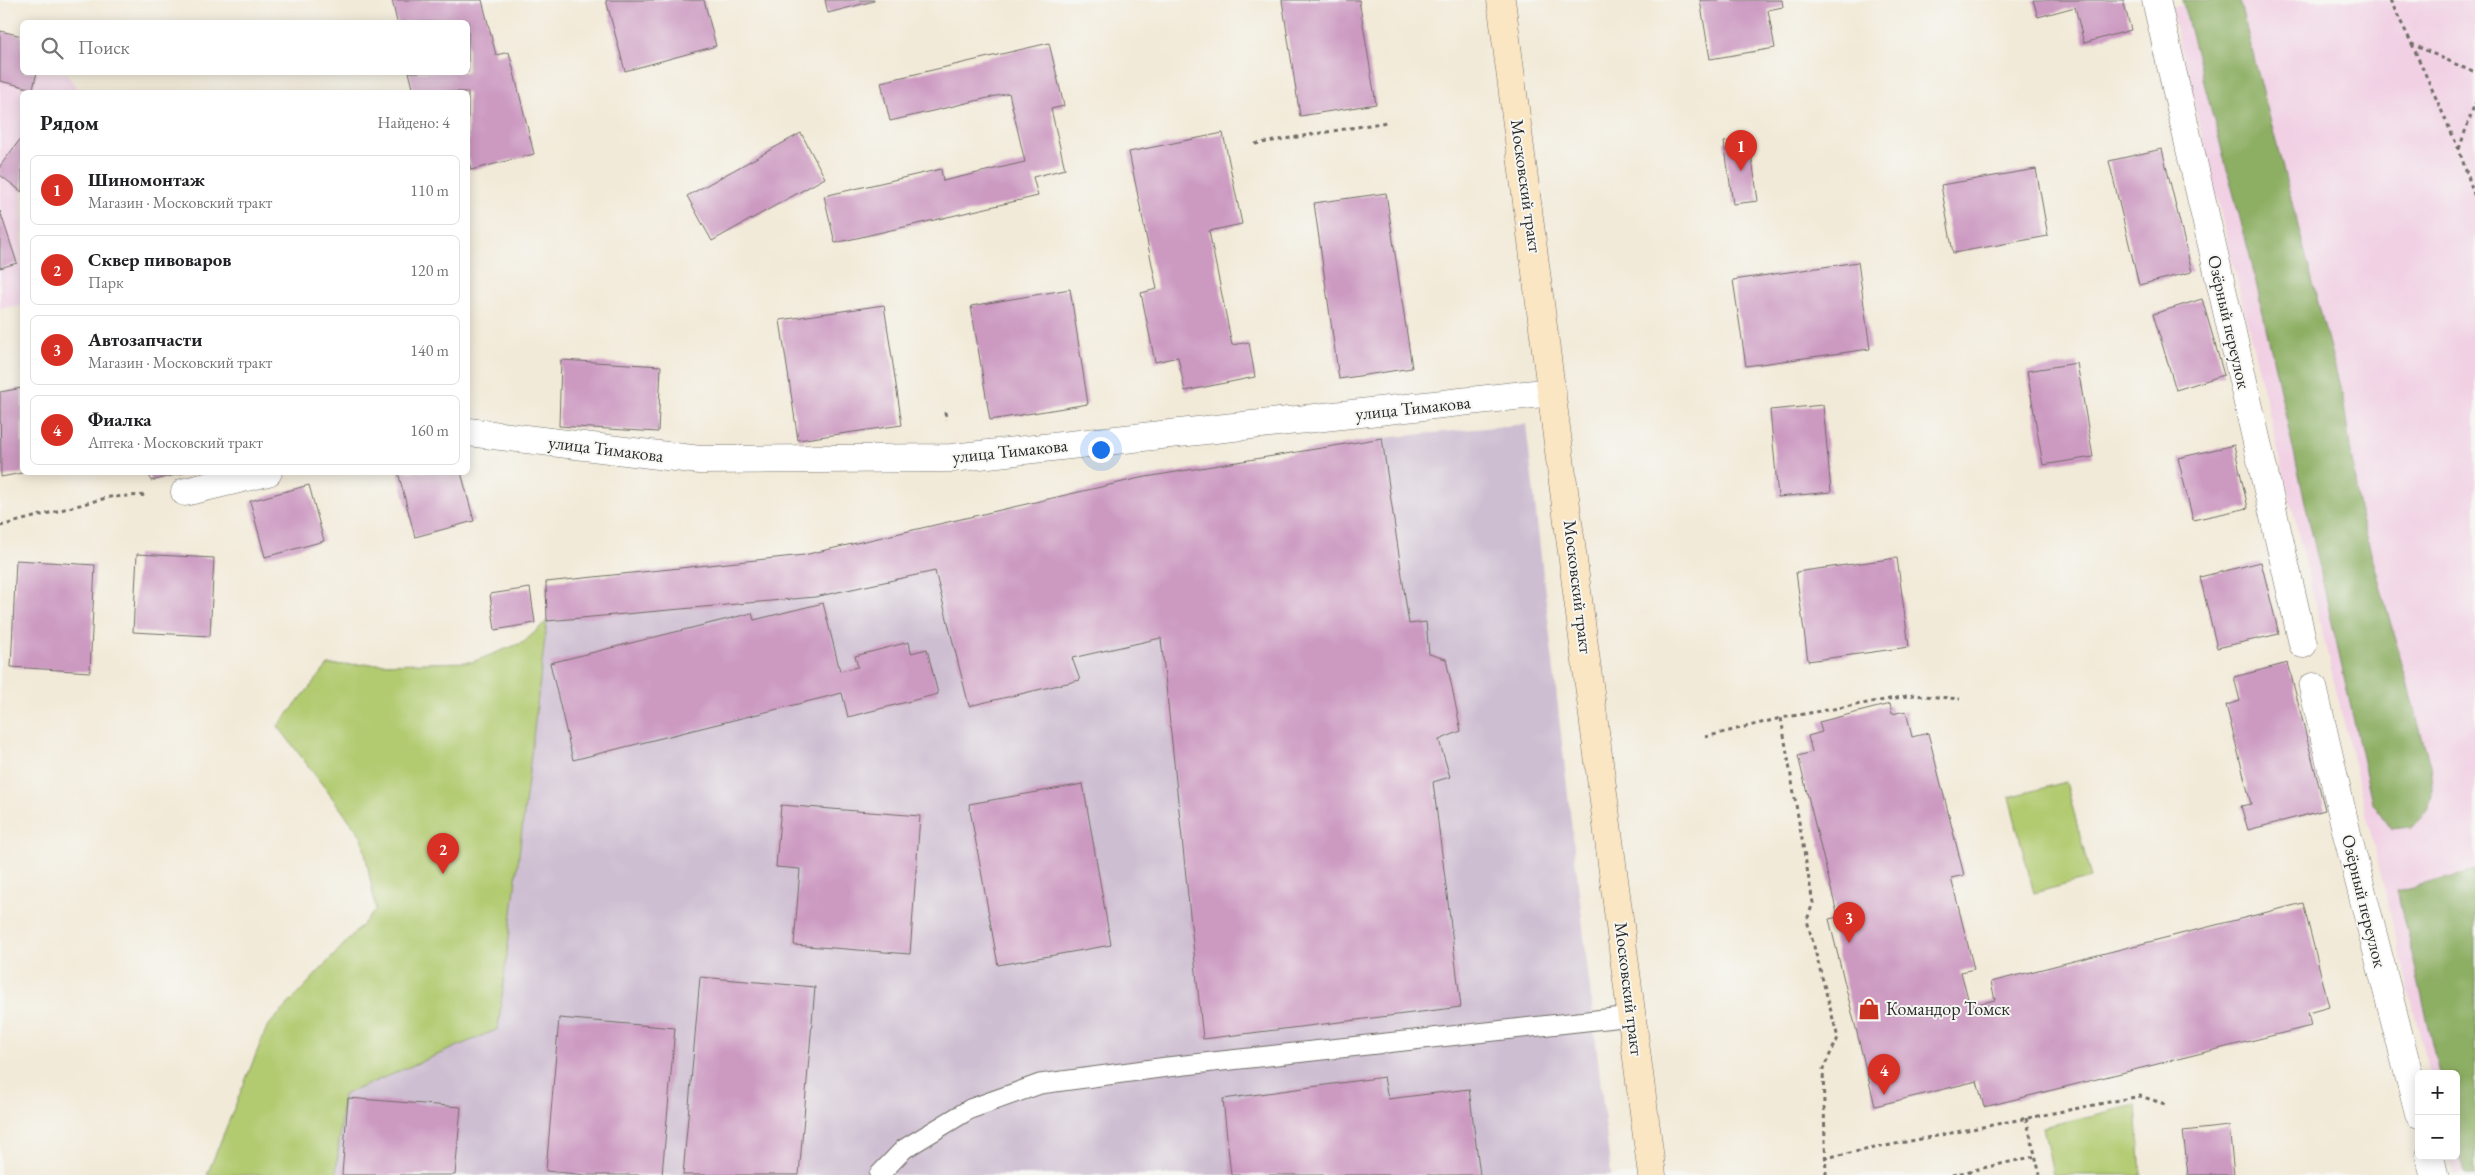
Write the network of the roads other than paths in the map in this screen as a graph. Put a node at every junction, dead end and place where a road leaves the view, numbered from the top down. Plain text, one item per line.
1 (1501, 0) edge
2 (2156, 0) edge
3 (1552, 392) junction
4 (470, 432) edge
5 (256, 475) edge
6 (185, 492) road end
7 (2303, 644) dead end
8 (2313, 688) dead end
9 (1632, 1016) junction
10 (2415, 1098) edge
11 (2431, 1160) edge
12 (879, 1175) edge
13 (1652, 1175) edge
14 (2434, 1175) edge

1 - 3 main road, Московский тракт
2 - 7 street, Озёрный переулок
3 - 4 street, улица Тимакова
3 - 9 main road, Московский тракт
5 - 6 street
8 - 10 street, Озёрный переулок
9 - 12 lane
9 - 13 main road, Московский тракт
11 - 14 street

